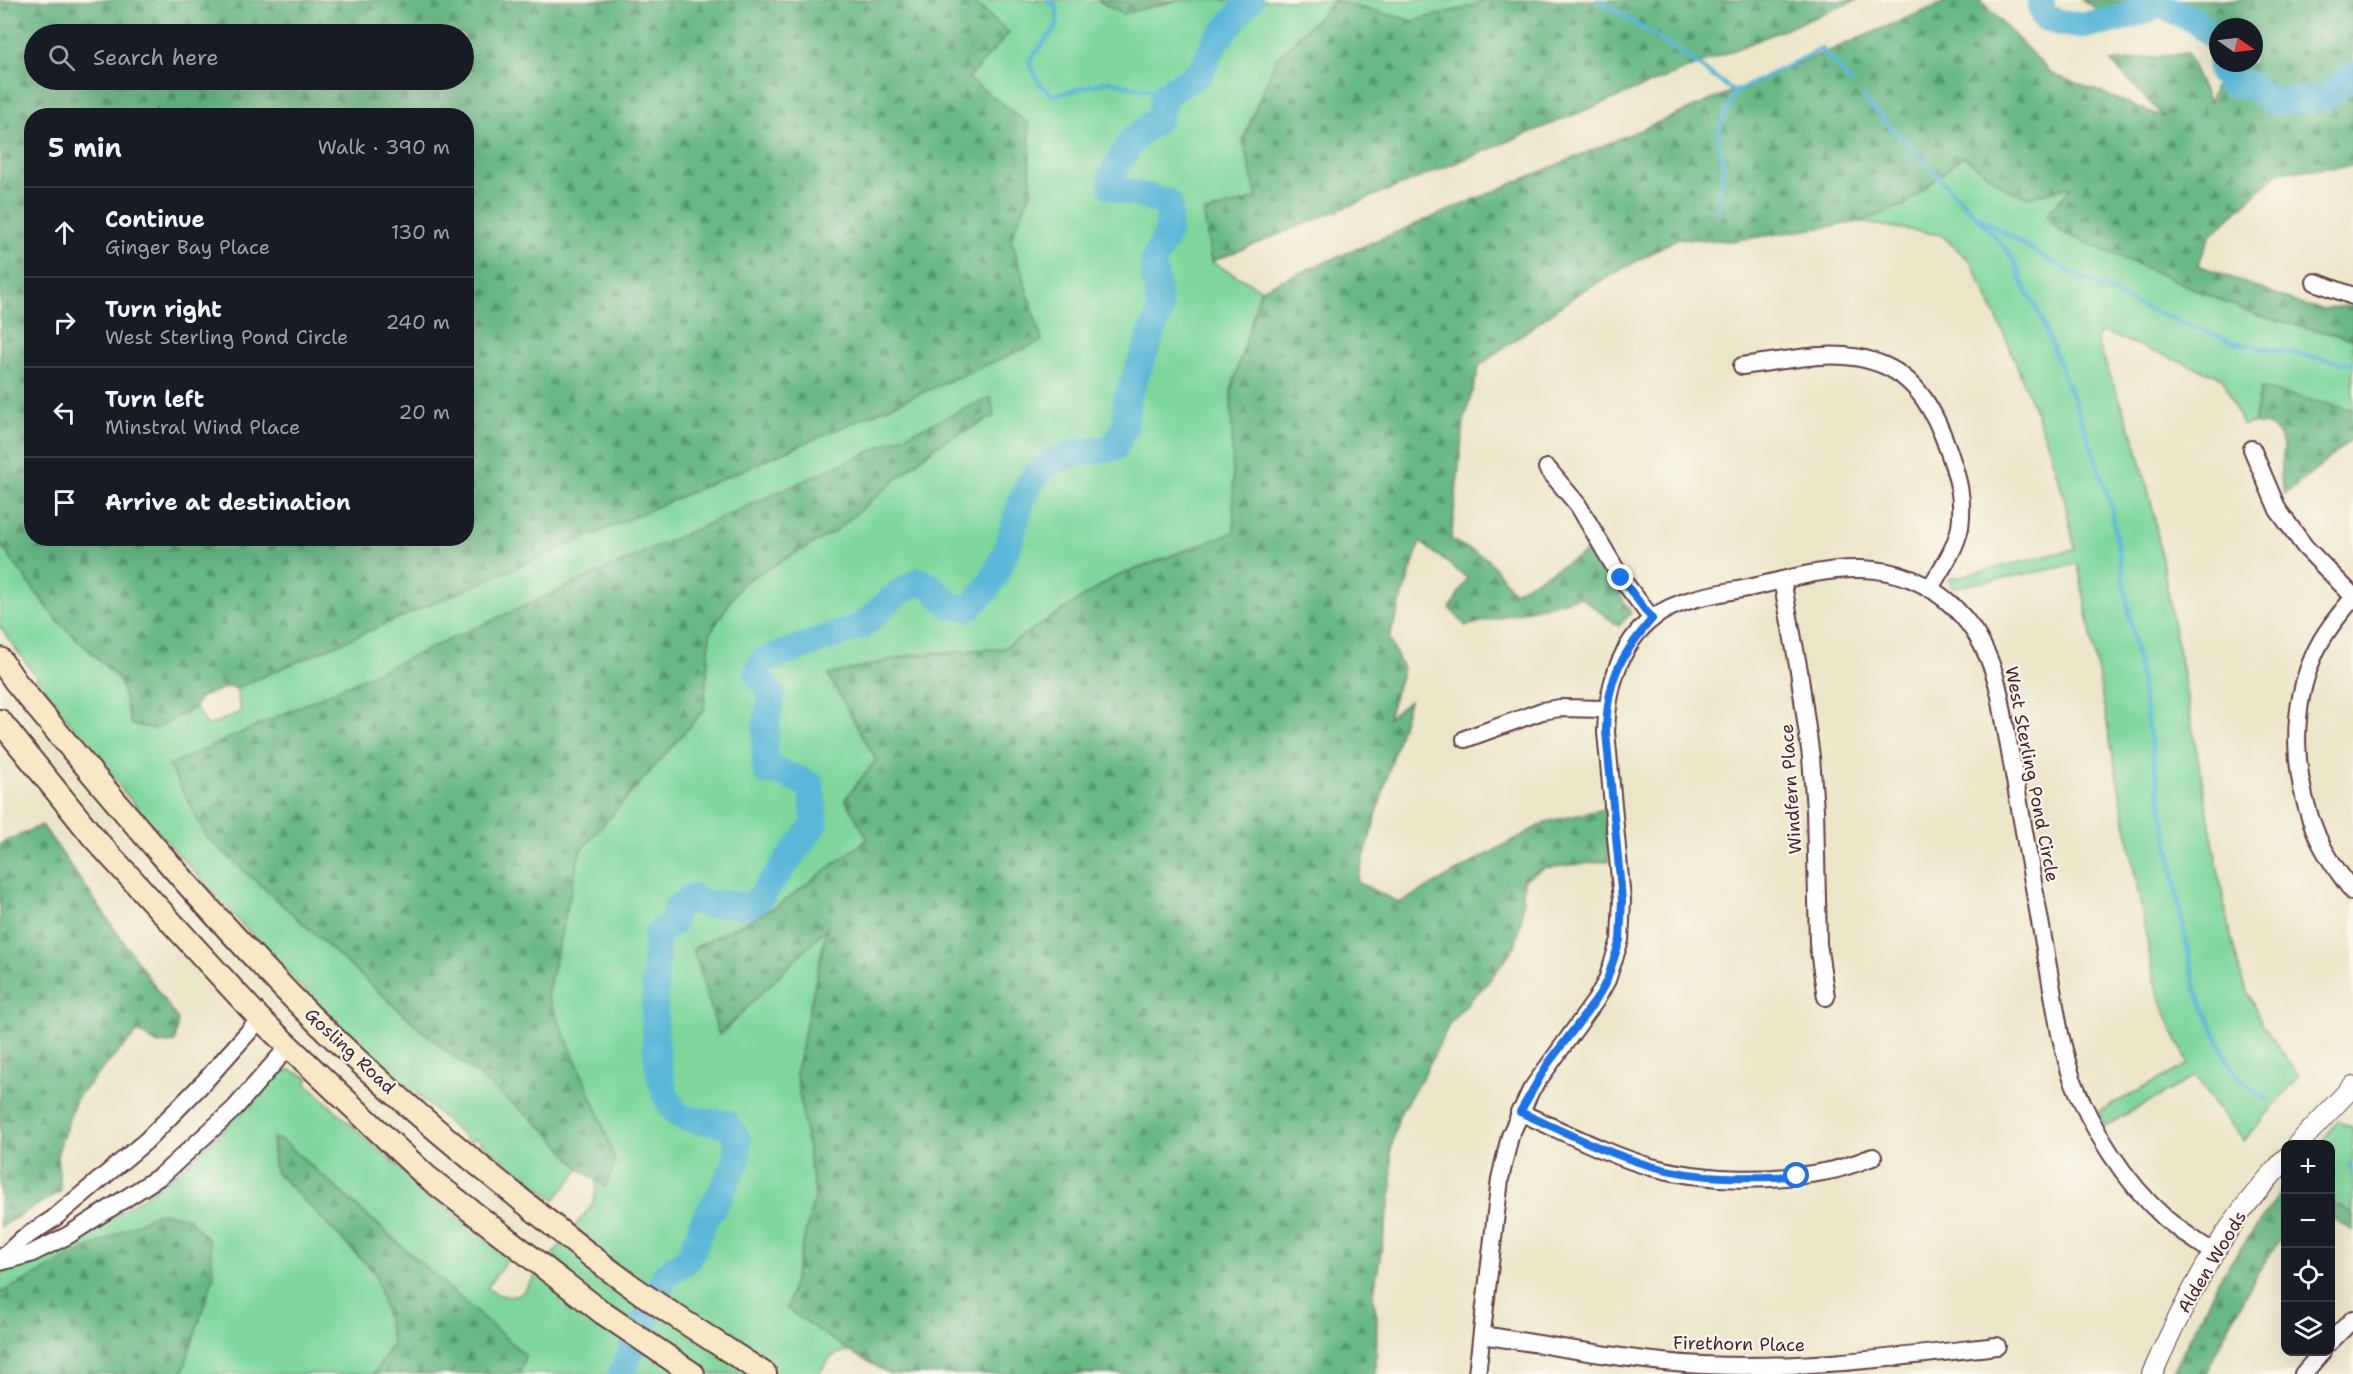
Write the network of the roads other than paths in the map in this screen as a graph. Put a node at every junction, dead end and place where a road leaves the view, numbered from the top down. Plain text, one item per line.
1 (2315, 282) dead end
2 (2353, 296) edge
3 (1742, 366) dead end
4 (2252, 449) dead end
5 (1547, 468) dead end
6 (1782, 580) junction
7 (1930, 588) junction
8 (2353, 597) edge
9 (1652, 619) junction
10 (0, 659) edge
11 (1606, 709) junction
12 (0, 721) edge
13 (1465, 739) dead end
14 (2353, 892) edge
15 (1826, 997) dead end
16 (260, 1019) junction
17 (289, 1046) junction
18 (2353, 1086) edge
19 (1520, 1112) junction
20 (2302, 1140) edge
21 (1873, 1157) dead end
22 (2281, 1164) edge
23 (2214, 1253) junction
24 (0, 1261) edge
25 (2353, 1318) edge
26 (1482, 1335) junction
27 (2335, 1338) edge
28 (1997, 1346) dead end
29 (2319, 1356) edge
30 (693, 1374) edge
31 (765, 1374) edge
32 (1477, 1374) edge
33 (2152, 1374) edge
34 (2303, 1374) edge

1 - 2 street
3 - 7 street
4 - 8 street
5 - 9 street
6 - 7 street, West Sterling Pond Circle
6 - 9 street, West Sterling Pond Circle
6 - 15 street, Windfern Place
7 - 23 street, West Sterling Pond Circle
8 - 14 street
9 - 11 street, West Sterling Pond Circle
10 - 31 main road, Gosling Road
11 - 13 street
11 - 19 street, West Sterling Pond Circle
12 - 16 main road, Gosling Road
16 - 17 main road, Gosling Road
16 - 24 street
17 - 24 street
17 - 30 main road, Gosling Road
18 - 20 street
19 - 21 street
19 - 26 street, West Sterling Pond Circle
22 - 23 street, Alden Woods
23 - 33 street, Alden Woods
25 - 27 street
26 - 28 street, Firethorn Place
26 - 32 street, West Sterling Pond Circle
29 - 34 street

